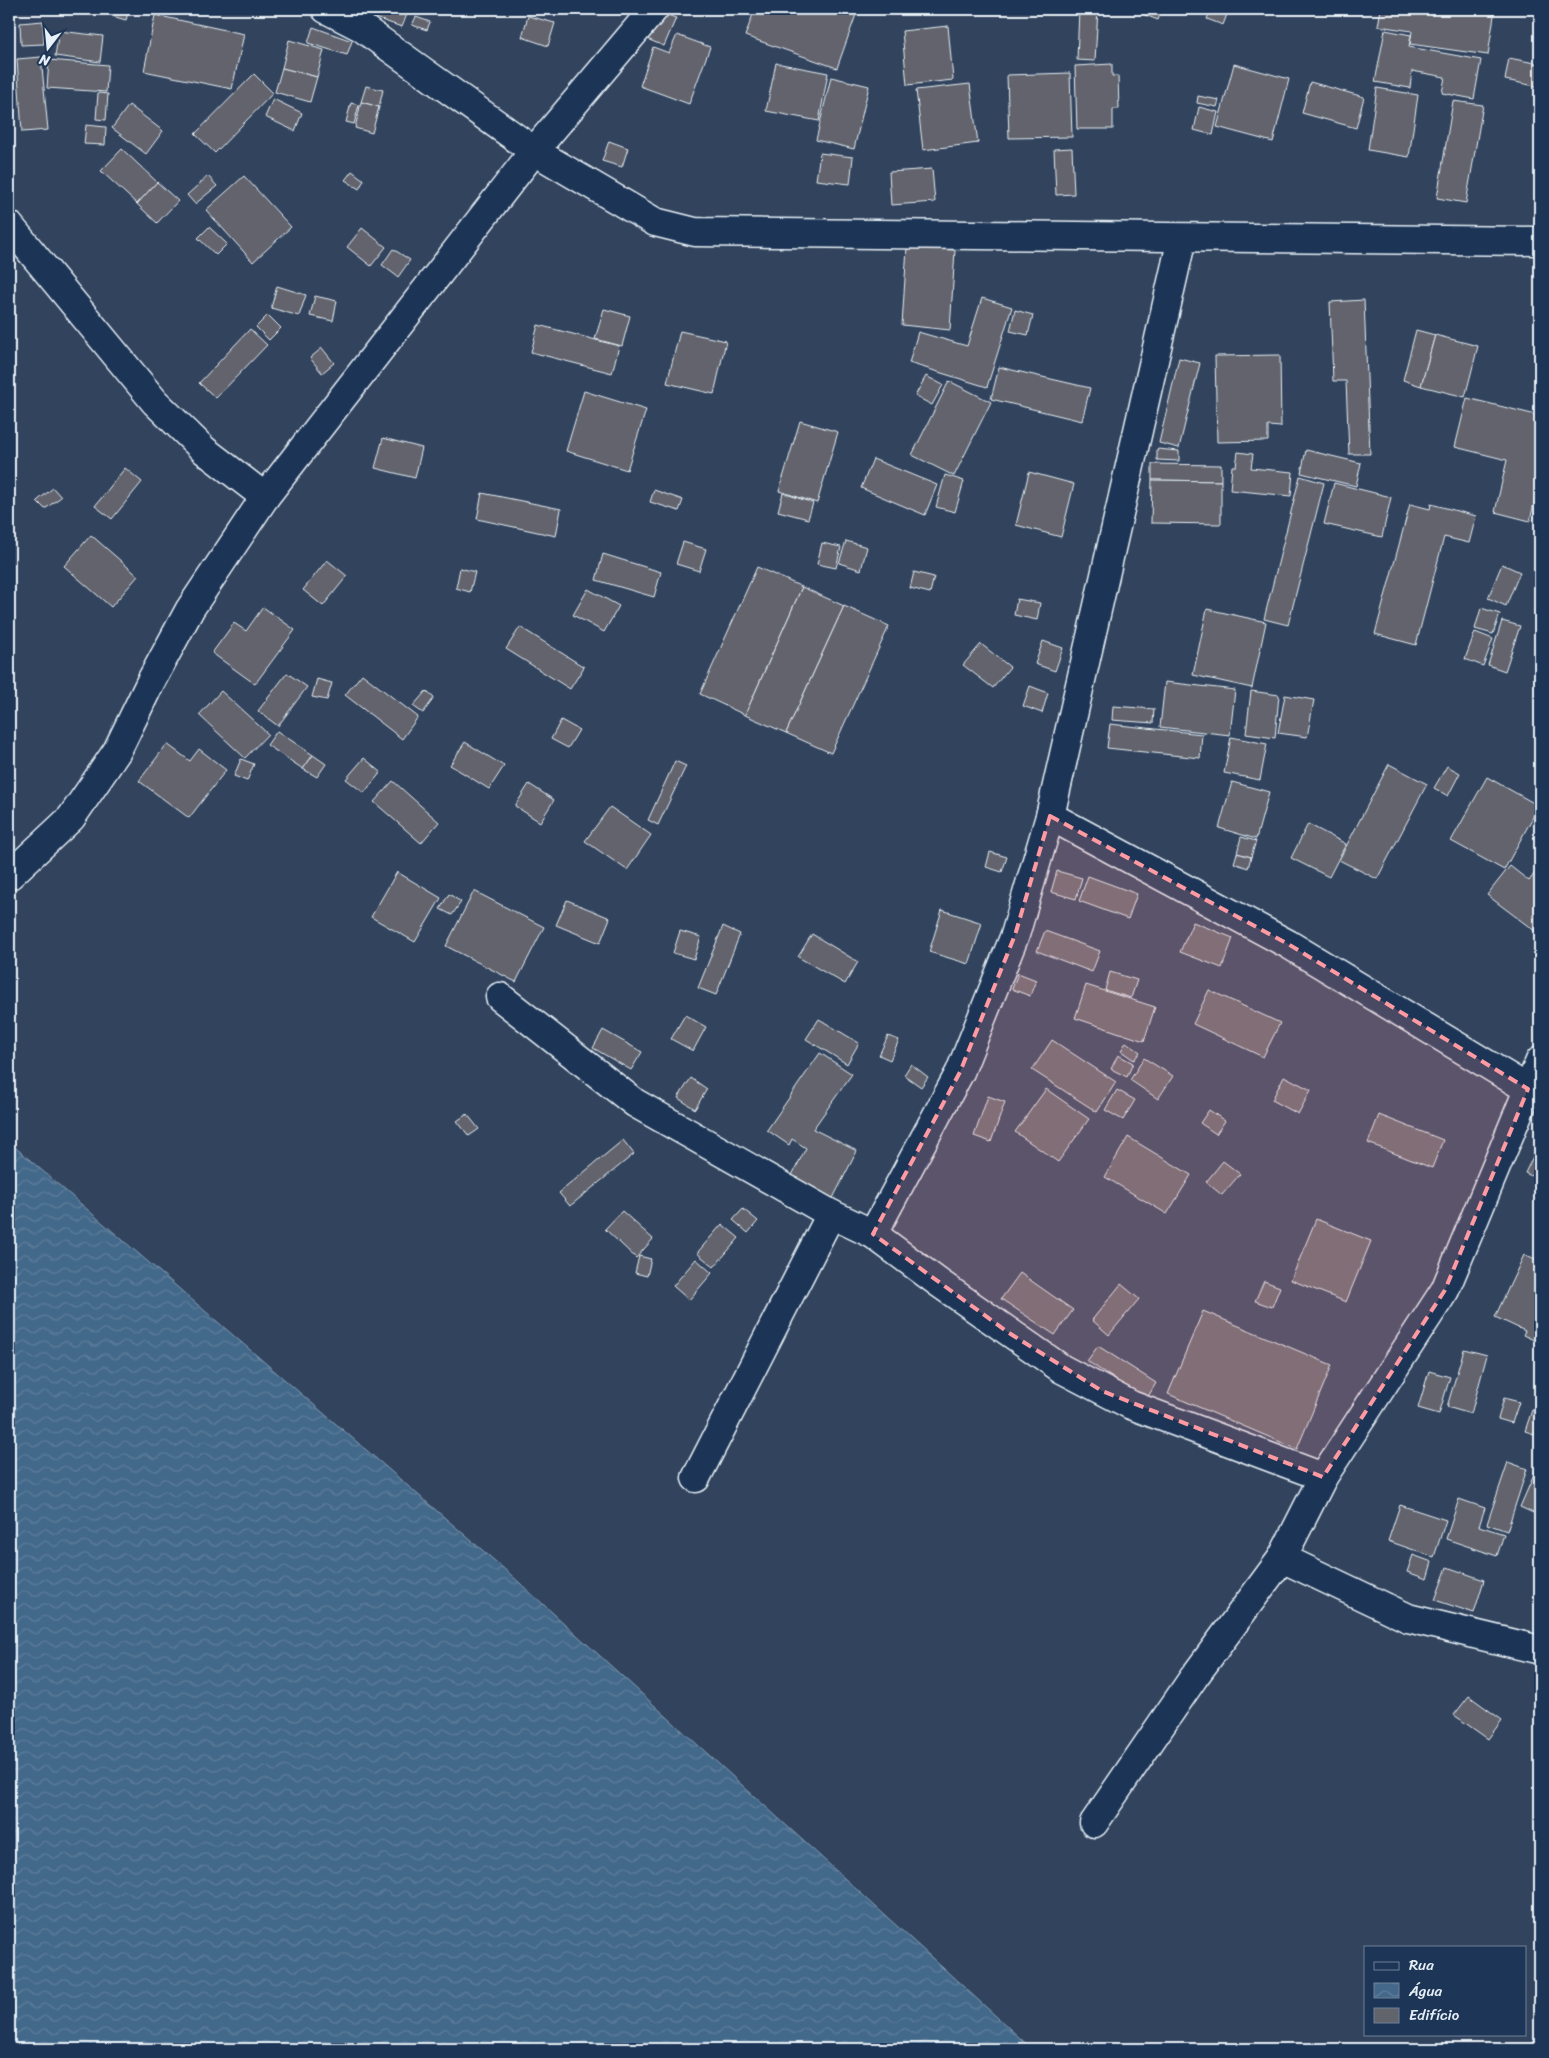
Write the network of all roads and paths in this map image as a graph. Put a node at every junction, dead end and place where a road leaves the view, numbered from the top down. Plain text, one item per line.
1 (326, 9) edge
2 (654, 9) edge
3 (534, 151) junction
4 (9, 225) edge
5 (1182, 238) junction
6 (1540, 241) edge
7 (265, 497) junction
8 (1050, 816) junction
9 (10, 875) dead end
10 (500, 997) dead end
11 (1540, 1061) edge
12 (1534, 1092) edge
13 (831, 1214) junction
14 (873, 1234) junction
15 (1323, 1477) junction
16 (696, 1478) dead end
17 (1282, 1558) junction
18 (1540, 1650) edge
19 (1094, 1823) dead end

1 - 3 street
2 - 3 street
3 - 5 street
3 - 7 street
4 - 7 street
5 - 6 street
5 - 8 street
7 - 9 street
8 - 12 street
8 - 14 street
10 - 13 street
11 - 12 street
12 - 15 street
13 - 14 street
13 - 16 street
14 - 15 street
15 - 17 street
17 - 18 street
17 - 19 street

